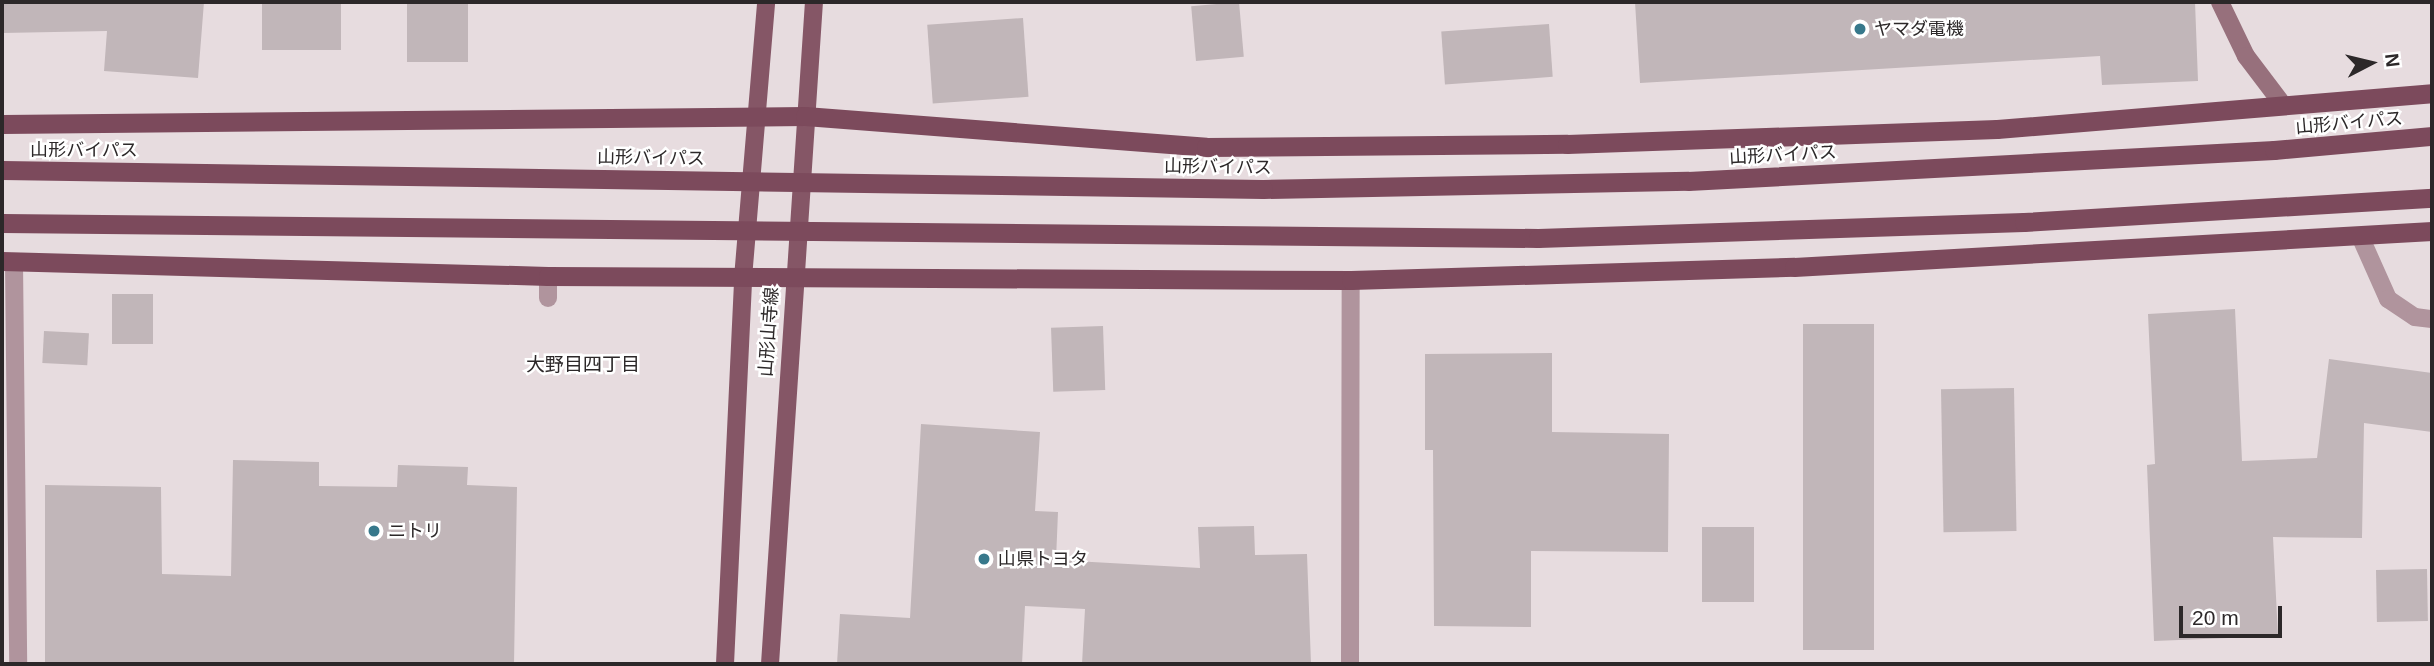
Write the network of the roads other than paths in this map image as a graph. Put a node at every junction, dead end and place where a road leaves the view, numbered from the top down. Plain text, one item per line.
1 (766, 2) edge
2 (814, 2) edge
3 (2220, 2) edge
4 (2432, 93) edge
5 (2283, 105) junction
6 (756, 116) junction
7 (805, 116) junction
8 (2, 124) edge
9 (2432, 136) edge
10 (2, 170) edge
11 (2432, 198) edge
12 (2, 223) edge
13 (2432, 231) edge
14 (2360, 236) junction
15 (8, 262) edge
16 (548, 276) junction
17 (743, 278) junction
18 (794, 279) junction
19 (1350, 280) junction
20 (548, 298) dead end
21 (2432, 319) edge
22 (18, 664) edge
23 (725, 664) edge
24 (769, 664) edge
25 (1350, 664) edge

1 - 6 main road, 山形山寺線
2 - 7 main road, 山形山寺線
3 - 5 main road
4 - 5 highway
5 - 7 highway
6 - 7 highway
6 - 8 highway
6 - 17 main road, 山形山寺線
7 - 18 main road, 山形山寺線
9 - 10 highway, 山形バイパス, bridge
11 - 12 highway, bridge
13 - 14 highway
14 - 19 highway
14 - 21 street
15 - 16 highway
15 - 22 street
16 - 17 highway
16 - 20 street
17 - 18 highway
17 - 23 main road, 山形山寺線
18 - 19 highway
18 - 24 main road, 山形山寺線
19 - 25 street

